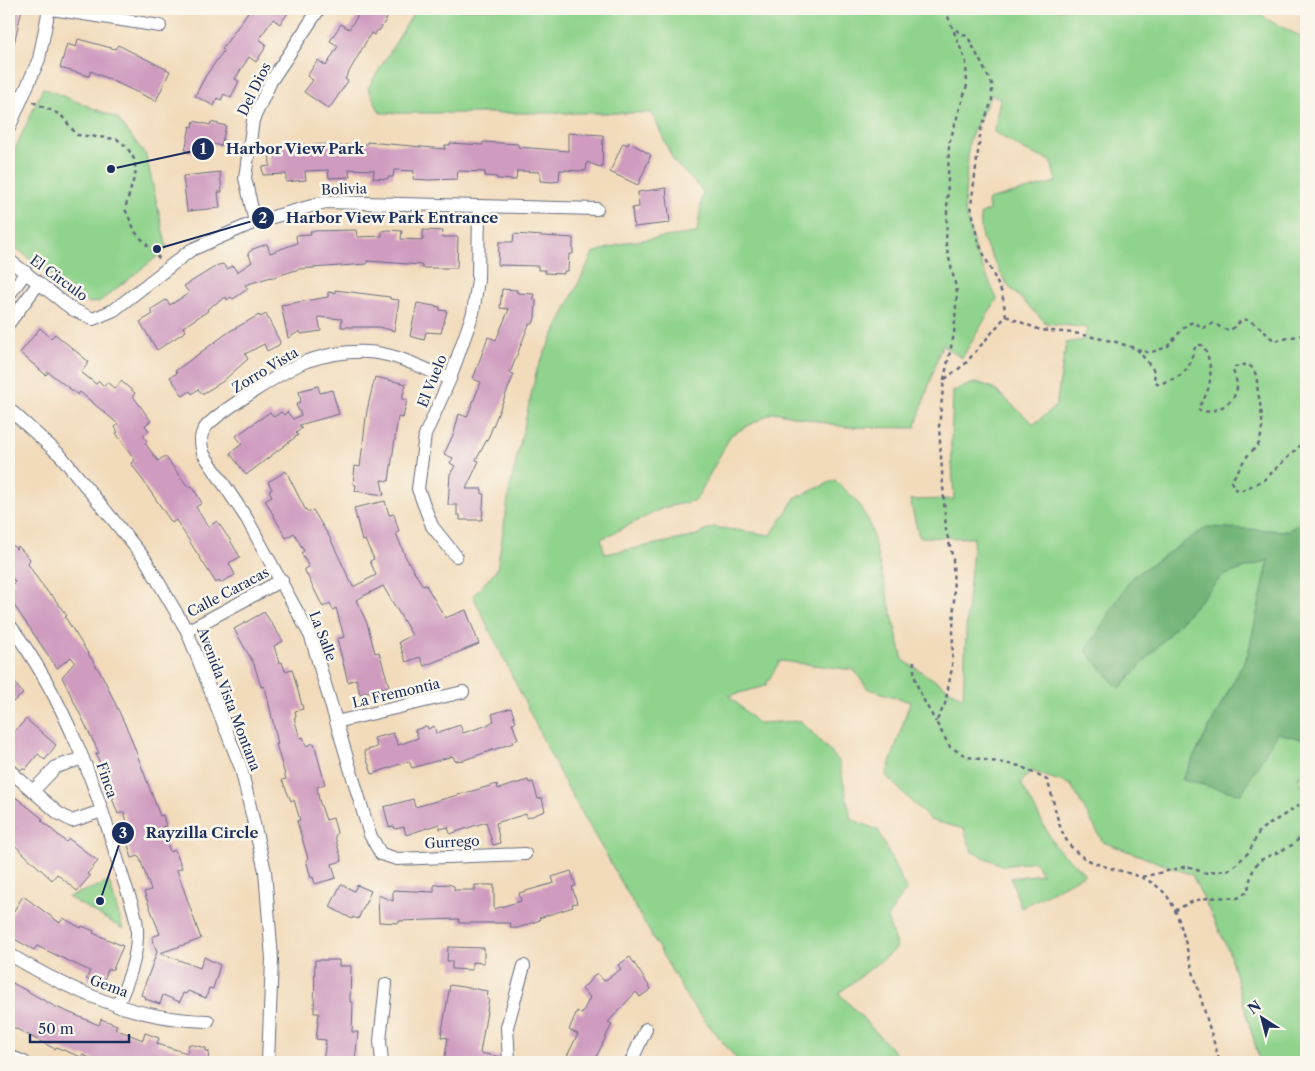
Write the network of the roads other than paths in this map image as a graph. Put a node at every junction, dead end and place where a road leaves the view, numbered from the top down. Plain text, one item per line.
1 (50, 9) edge
2 (318, 9) edge
3 (160, 26) dead end
4 (9, 93) edge
5 (22, 98) junction
6 (9, 128) edge
7 (479, 206) junction
8 (597, 209) dead end
9 (255, 222) junction
10 (9, 260) edge
11 (26, 272) junction
12 (39, 283) junction
13 (9, 295) edge
14 (93, 318) joint
15 (9, 323) edge
16 (450, 379) junction
17 (9, 409) edge
18 (201, 445) joint
19 (456, 556) dead end
20 (282, 580) junction
21 (11, 631) edge
22 (187, 631) junction
23 (463, 692) dead end
24 (336, 722) junction
25 (83, 758) junction
26 (9, 770) edge
27 (33, 791) junction
28 (102, 811) junction
29 (381, 854) joint
30 (526, 854) dead end
31 (9, 954) edge
32 (524, 966) dead end
33 (386, 984) dead end
34 (117, 1006) junction
35 (208, 1021) dead end
36 (646, 1028) dead end
37 (9, 1056) edge
38 (24, 1062) edge
39 (268, 1062) edge
40 (382, 1062) edge
41 (509, 1062) edge
42 (631, 1062) edge

1 - 3 street
1 - 5 street
2 - 9 street, Del Dios
4 - 5 street
5 - 6 street
7 - 8 street, Bolivia
7 - 9 street, Bolivia
7 - 16 street, El Vuelo
9 - 14 street, Bolivia
10 - 11 street, El Circulo
11 - 12 street, El Circulo
11 - 13 street
12 - 14 street, El Circulo
12 - 15 street
16 - 18 street, Zorro Vista
16 - 19 street, El Vuelo
17 - 22 street, Avenida Vista Montana
18 - 20 street, La Salle
20 - 22 street, Calle Caracas
20 - 24 street, La Salle
21 - 25 street, Finca
22 - 39 street, Avenida Vista Montana
23 - 24 street, La Fremontia
24 - 29 street, La Salle
25 - 27 street
25 - 28 street, Finca
26 - 27 street
27 - 28 street
28 - 34 street, Finca
29 - 30 street, Gurrego
31 - 34 street, Gema
32 - 41 street
33 - 40 street
34 - 35 street, Gema
36 - 42 street
37 - 38 street

